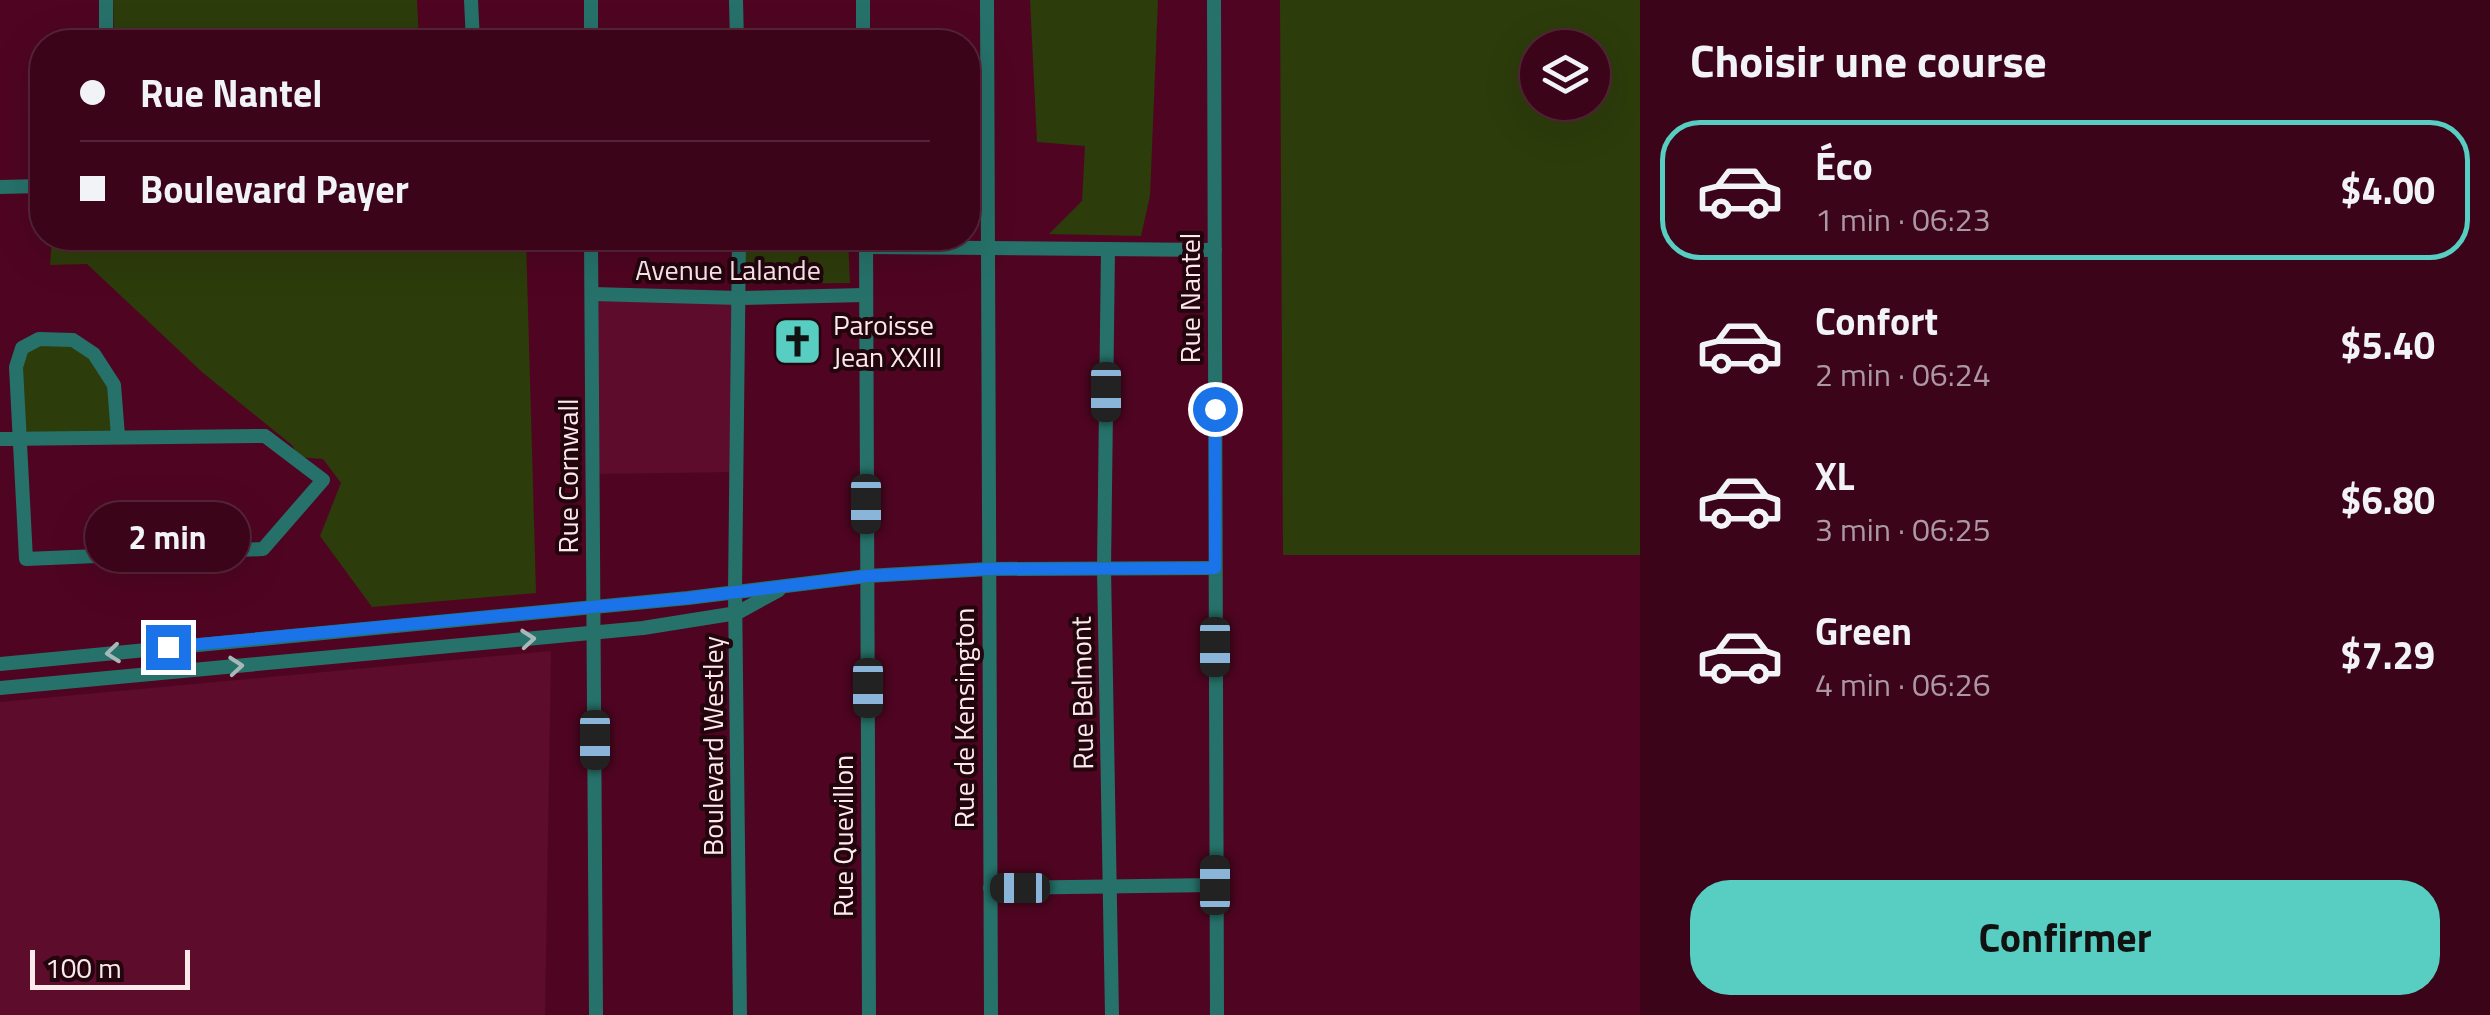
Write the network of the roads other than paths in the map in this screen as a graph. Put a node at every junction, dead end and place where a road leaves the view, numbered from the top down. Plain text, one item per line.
1 (106, 0) edge
2 (471, 0) edge
3 (590, 0) edge
4 (736, 0) edge
5 (863, 0) edge
6 (988, 0) edge
7 (1214, 0) edge
8 (106, 30) edge
9 (472, 30) edge
10 (591, 30) edge
11 (737, 30) edge
12 (863, 30) edge
13 (30, 186) edge
14 (0, 187) edge
15 (980, 248) edge
16 (986, 248) junction
17 (1108, 249) junction
18 (592, 250) edge
19 (740, 250) edge
20 (866, 250) edge
21 (1215, 250) junction
22 (592, 294) junction
23 (864, 295) junction
24 (740, 298) junction
25 (118, 436) junction
26 (0, 439) edge
27 (20, 440) junction
28 (1215, 568) junction
29 (988, 569) junction
30 (1104, 569) junction
31 (867, 576) junction
32 (784, 587) junction
33 (735, 591) junction
34 (594, 607) junction
35 (737, 613) junction
36 (594, 633) junction
37 (0, 664) edge
38 (0, 688) edge
39 (1215, 885) junction
40 (1110, 886) junction
41 (990, 888) junction
42 (596, 1015) edge
43 (740, 1015) edge
44 (868, 1015) edge
45 (991, 1015) edge
46 (1112, 1015) edge
47 (1217, 1015) edge

1 - 8 street
2 - 9 street
3 - 10 street
4 - 11 street
5 - 12 street
6 - 16 street, Rue de Kensington
7 - 21 street, Rue Nantel
13 - 14 street
15 - 16 street
16 - 17 street
16 - 29 street, Rue de Kensington
17 - 21 street
17 - 30 street, Rue Belmont
18 - 22 street, Rue Cornwall
19 - 24 street, Boulevard Westley
20 - 23 street, Rue Quevillon
21 - 28 street, Rue Nantel
22 - 24 street, Avenue Lalande
22 - 34 street, Rue Cornwall
23 - 24 street, Avenue Lalande
23 - 31 street, Rue Quevillon
24 - 33 street, Boulevard Westley
25 - 27 street
25 - 27 street
25 - 27 street
26 - 27 street
28 - 30 street
28 - 39 street, Rue Nantel
29 - 30 street
29 - 31 street
29 - 41 street, Rue de Kensington
30 - 40 street, Rue Belmont
31 - 32 street
31 - 44 street, Rue Quevillon
32 - 33 street
32 - 35 street
33 - 34 street
33 - 35 street, Boulevard Westley
34 - 36 street, Rue Cornwall
34 -> 37 street
35 - 36 street
35 - 43 street, Boulevard Westley
38 -> 36 street
36 - 42 street, Rue Cornwall
39 - 40 street
39 - 47 street, Rue Nantel
40 - 41 street
40 - 46 street, Rue Belmont
41 - 45 street, Rue de Kensington

